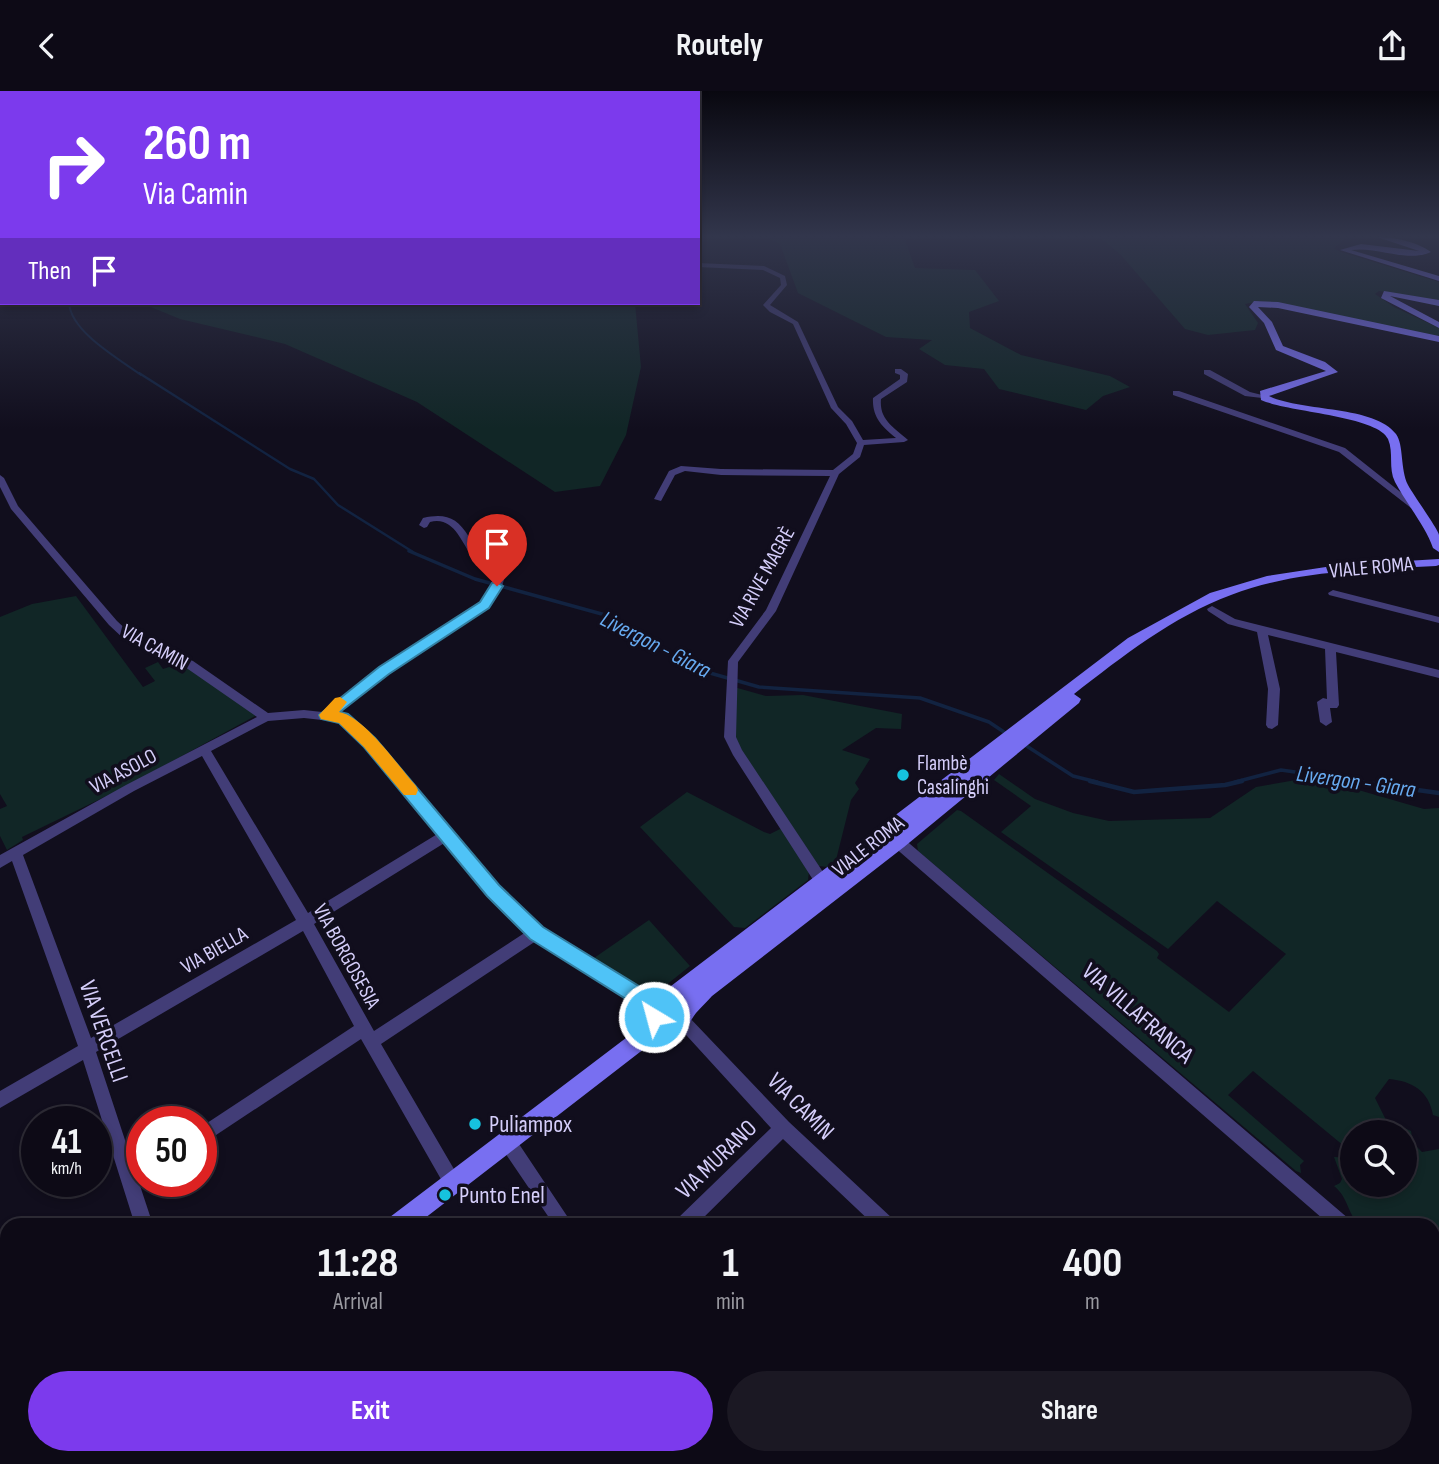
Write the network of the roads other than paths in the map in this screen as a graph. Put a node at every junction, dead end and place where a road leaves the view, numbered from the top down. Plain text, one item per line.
1 (769, 301) edge
2 (1392, 301) edge
3 (1439, 325) edge
4 (1439, 339) edge
5 (898, 371) dead end
6 (1207, 372) dead end
7 (1176, 393) dead end
8 (1262, 396) junction
9 (861, 443) junction
10 (835, 473) junction
11 (0, 478) edge
12 (658, 499) dead end
13 (1414, 506) junction
14 (424, 525) dead end
15 (491, 528) dead end
16 (468, 541) junction
17 (506, 557) dead end
18 (1438, 559) edge
19 (499, 580) junction
20 (1333, 593) dead end
21 (1212, 609) junction
22 (1439, 620) edge
23 (1262, 630) junction
24 (1330, 647) junction
25 (1439, 674) edge
26 (1071, 695) junction
27 (326, 715) junction
28 (266, 717) junction
29 (1326, 722) dead end
30 (1272, 725) dead end
31 (204, 750) junction
32 (447, 835) junction
33 (892, 837) junction
34 (16, 853) junction
35 (0, 862) edge
36 (827, 887) junction
37 (305, 922) junction
38 (536, 933) junction
39 (680, 1009) junction
40 (657, 1014) junction
41 (366, 1036) junction
42 (87, 1048) junction
43 (0, 1100) edge
44 (217, 1127) edge
45 (783, 1128) junction
46 (507, 1141) junction
47 (126, 1149) edge
48 (452, 1182) junction
49 (140, 1197) edge
50 (143, 1218) edge
51 (407, 1218) edge
52 (559, 1218) edge
53 (691, 1218) edge
54 (879, 1218) edge
55 (1335, 1218) edge

1 - 9 street
2 - 3 main road
4 - 8 main road
5 - 9 street
6 - 8 street
7 - 13 street
8 - 13 main road
9 - 10 street, VIA RIVE MAGRÈ
10 - 12 street
10 - 36 street, VIA RIVE MAGRÈ
11 - 28 street, VIA CAMIN
13 - 18 main road
14 - 16 street
15 - 16 street
16 - 19 street
17 - 19 street
18 - 21 main road, VIALE ROMA
18 - 26 main road, VIALE ROMA
19 - 27 street
20 - 22 street
21 - 23 street
21 - 26 main road, VIALE ROMA
23 - 24 street
23 - 30 street
24 - 25 street
24 - 29 street
26 - 33 main road, VIALE ROMA
27 - 28 street
27 - 32 street
28 - 31 street, VIA ASOLO
31 - 34 street, VIA ASOLO
31 - 37 street, VIA BORGOSESIA
32 - 37 street, VIA BIELLA
32 - 38 street
33 - 36 main road, VIALE ROMA
33 - 55 street, VIA VILLAFRANCA
34 - 35 street, VIA ASOLO
34 - 42 street, VIA VERCELLI
36 - 39 main road, VIALE ROMA
37 - 41 street, VIA BORGOSESIA
37 - 42 street, VIA BIELLA
38 - 40 street
38 - 41 street
39 - 40 main road
39 - 40 main road
39 - 45 street, VIA CAMIN
40 - 46 main road
41 - 44 street
41 - 48 street, VIA BORGOSESIA
42 - 43 street, VIA BIELLA
42 - 47 street, VIA VERCELLI
45 - 53 street, VIA MURANO
45 - 54 street, VIA CAMIN
46 - 48 main road
46 - 52 street
48 - 51 main road
49 - 50 street, VIA VERCELLI

